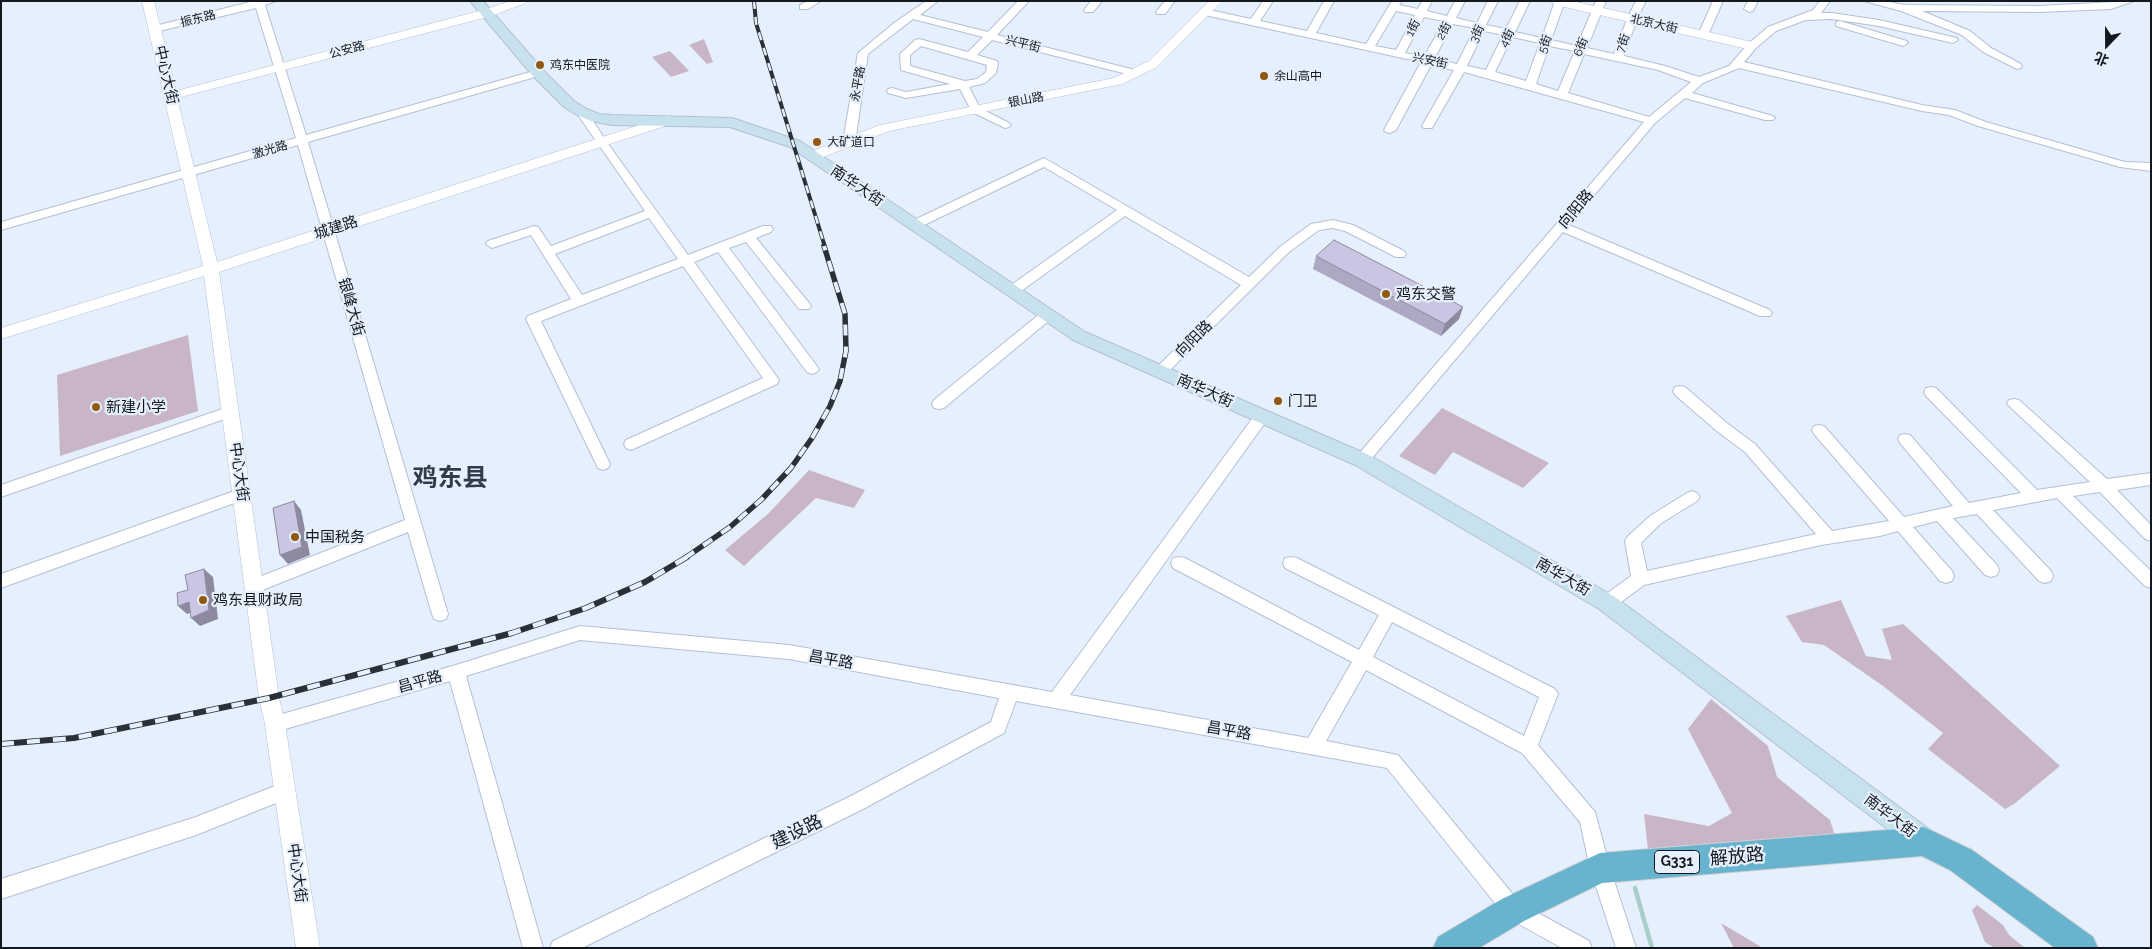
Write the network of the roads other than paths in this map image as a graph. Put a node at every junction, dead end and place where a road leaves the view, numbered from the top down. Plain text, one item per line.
1 (148, 1) edge
2 (522, 1) edge
3 (816, 1) edge
4 (933, 1) edge
5 (1024, 1) edge
6 (1097, 1) edge
7 (1170, 1) edge
8 (1216, 1) edge
9 (1268, 1) edge
10 (1329, 1) edge
11 (1427, 1) edge
12 (1460, 1) edge
13 (1493, 1) edge
14 (1525, 1) edge
15 (1641, 1) edge
16 (1718, 1) edge
17 (1825, 1) edge
18 (1869, 1) edge
19 (2129, 1) edge
20 (263, 2) edge
21 (1558, 2) edge
22 (1395, 4) edge
23 (1598, 6) edge
24 (482, 7) edge
25 (804, 7) dead end
26 (1904, 8) junction
27 (1089, 10) dead end
28 (1161, 12) dead end
29 (1205, 12) junction
30 (1421, 13) junction
31 (912, 16) junction
32 (1804, 17) junction
33 (1817, 17) junction
34 (1450, 19) junction
35 (1632, 19) junction
36 (1254, 22) junction
37 (1481, 26) junction
38 (155, 29) junction
39 (1510, 33) junction
40 (1310, 34) junction
41 (989, 35) junction
42 (1703, 35) junction
43 (1952, 40) dead end
44 (1546, 41) junction
45 (1903, 43) dead end
46 (1752, 46) junction
47 (1369, 48) junction
48 (1580, 49) junction
49 (1399, 54) junction
50 (970, 56) junction
51 (1618, 58) junction
52 (1428, 60) junction
53 (1737, 64) junction
54 (2017, 66) dead end
55 (281, 68) junction
56 (1461, 68) junction
57 (538, 73) junction
58 (1135, 73) junction
59 (1488, 74) junction
60 (1699, 81) junction
61 (963, 85) junction
62 (1530, 86) junction
63 (892, 91) dead end
64 (1562, 94) junction
65 (1684, 94) junction
66 (171, 96) junction
67 (976, 110) junction
68 (582, 112) junction
69 (1769, 118) dead end
70 (669, 120) junction
71 (1651, 121) junction
72 (1005, 125) dead end
73 (1428, 126) dead end
74 (1390, 130) dead end
75 (302, 141) junction
76 (601, 142) junction
77 (849, 142) junction
78 (813, 156) junction
79 (2151, 167) edge
80 (189, 173) junction
81 (1125, 210) junction
82 (652, 213) junction
83 (914, 225) junction
84 (1, 226) edge
85 (1561, 226) junction
86 (767, 229) dead end
87 (328, 231) junction
88 (748, 236) junction
89 (492, 244) dead end
90 (721, 247) junction
91 (548, 252) junction
92 (1400, 254) dead end
93 (686, 260) junction
94 (211, 269) junction
95 (1250, 284) junction
96 (1012, 292) junction
97 (580, 301) junction
98 (804, 306) dead end
99 (1765, 313) dead end
100 (1047, 315) junction
101 (1, 334) edge
102 (812, 369) dead end
103 (1160, 372) junction
104 (1680, 391) dead end
105 (1931, 392) dead end
106 (939, 404) dead end
107 (2014, 404) dead end
108 (231, 410) junction
109 (1262, 416) junction
110 (1819, 430) dead end
111 (1905, 439) dead end
112 (631, 444) dead end
113 (1362, 460) junction
114 (603, 464) dead end
115 (2151, 479) edge
116 (2102, 485) junction
117 (1, 491) edge
118 (2060, 492) junction
119 (242, 494) junction
120 (1692, 497) dead end
121 (2034, 497) junction
122 (1973, 509) junction
123 (1941, 515) junction
124 (414, 523) junction
125 (1902, 524) junction
126 (2151, 535) edge
127 (1829, 538) junction
128 (1179, 563) dead end
129 (1291, 563) dead end
130 (1991, 570) dead end
131 (1946, 576) dead end
132 (2045, 576) dead end
133 (1640, 579) junction
134 (1, 581) edge
135 (2151, 581) edge
136 (254, 586) junction
137 (1607, 603) junction
138 (1389, 613) junction
139 (440, 614) dead end
140 (1361, 660) junction
141 (456, 672) junction
142 (1010, 692) junction
143 (1056, 700) junction
144 (275, 724) junction
145 (1313, 746) junction
146 (1528, 747) junction
147 (285, 791) junction
148 (1924, 842) junction
149 (1600, 868) junction
150 (1, 889) edge
151 (1513, 910) junction
152 (308, 948) edge
153 (533, 948) edge
154 (560, 948) edge
155 (1449, 948) edge
156 (1582, 948) edge
157 (1626, 948) edge
158 (2063, 948) edge
159 (2082, 948) edge

1 - 38 street, 中心大街
2 - 24 street, 公安路
3 - 25 street
4 - 31 street, 永平路
5 - 41 street
6 - 27 street
7 - 28 street
8 - 29 street, 银山路
9 - 36 street
10 - 40 street
11 - 30 street, 1街
12 - 34 street, 2街
13 - 37 street, 3街
14 - 39 street, 4街
15 - 35 street, 7街
16 - 42 street
17 - 32 street, 向阳路
18 - 26 street
19 - 26 street
20 - 38 street, 振东路
20 - 55 street, 银峰大街
21 - 23 street, 北京大街
21 - 44 street, 5街
22 - 30 street
22 - 47 street
23 - 35 street, 北京大街
23 - 48 street, 6街
24 - 55 street, 公安路
24 - 57 main road, 南华大街
26 - 54 street
29 - 36 street, 兴安街
29 - 58 street, 银山路
30 - 34 street
30 - 49 street, 1街
31 - 41 street, 兴平街
31 - 77 street, 永平路
32 - 33 street
32 - 46 street, 向阳路
33 - 43 street
33 - 45 street
34 - 37 street
34 - 52 street, 2街
35 - 42 street, 北京大街
35 - 51 street, 7街
36 - 40 street, 兴安街
37 - 39 street
37 - 56 street, 3街
38 - 66 street, 中心大街
39 - 44 street
39 - 59 street, 4街
40 - 47 street, 兴安街
41 - 50 street
41 - 58 street, 兴平街
42 - 46 street, 北京大街
44 - 48 street
44 - 62 street, 5街
46 - 53 street, 向阳路
47 - 49 street, 兴安街
48 - 51 street
48 - 64 street, 6街
49 - 52 street, 兴安街
50 - 61 street
50 - 61 street
51 - 60 street
52 - 56 street, 兴安街
52 - 74 street, 2街
53 - 60 street, 向阳路
53 - 79 street
55 - 66 street, 公安路
55 - 75 street, 银峰大街
56 - 59 street, 兴安街
56 - 73 street, 3街
57 - 68 main road, 南华大街
57 - 75 street, 激光路
58 - 67 street, 银山路
59 - 62 street, 兴安街
60 - 65 street, 向阳路
61 - 63 street
61 - 67 street
62 - 64 street, 兴安街
64 - 71 street, 兴安街
65 - 69 street
65 - 71 street, 向阳路
66 - 80 street, 中心大街
67 - 72 street
67 - 77 street, 银山路
68 - 70 main road, 南华大街
68 - 76 street
70 - 76 street, 城建路
70 - 78 main road, 南华大街
71 - 85 street, 向阳路
75 - 80 street, 激光路
75 - 87 street, 银峰大街
76 - 82 street
76 - 87 street, 城建路
77 - 78 street, 银山路
78 - 83 main road, 南华大街
80 - 84 street, 激光路
80 - 94 street, 中心大街
81 - 83 street
81 - 95 street
81 - 96 street
82 - 91 street
82 - 93 street
83 - 96 main road, 南华大街
85 - 99 street
85 - 113 street, 向阳路
86 - 88 street
87 - 94 street, 城建路
87 - 124 street, 银峰大街
88 - 90 street
88 - 98 street
89 - 91 street
90 - 93 street
90 - 102 street
91 - 97 street
92 - 95 street, 向阳路
93 - 97 street
93 - 112 street
94 - 101 street, 城建路
94 - 108 street, 中心大街
95 - 103 street, 向阳路
96 - 100 main road, 南华大街
97 - 114 street
100 - 103 main road, 南华大街
100 - 106 street
103 - 109 main road, 南华大街
104 - 127 street
105 - 121 street
107 - 116 street
108 - 117 street
108 - 119 street, 中心大街
109 - 113 main road, 南华大街
109 - 143 street
110 - 125 street
111 - 122 street
113 - 137 main road, 南华大街
115 - 116 street
116 - 118 street
116 - 126 street
118 - 121 street
118 - 135 street
119 - 134 street
119 - 136 street, 中心大街
120 - 133 street
121 - 122 street
122 - 123 street
122 - 132 street
123 - 125 street
123 - 130 street
124 - 136 street
124 - 139 street, 银峰大街
125 - 127 street
125 - 131 street
127 - 133 street
128 - 140 street
129 - 138 street
133 - 137 street
136 - 144 street, 中心大街
137 - 148 main road, 南华大街
138 - 140 street
138 - 146 street
140 - 145 street
140 - 146 street
141 - 142 street, 昌平路
141 - 144 street, 昌平路
141 - 153 street
142 - 143 street, 昌平路
142 - 154 street, 建设路
143 - 145 street, 昌平路
144 - 147 street, 中心大街
145 - 151 street, 昌平路
146 - 149 street
147 - 150 street
147 - 152 street, 中心大街
148 - 149 highway, 解放路 / G331
148 - 158 highway, 南华大街
148 - 159 highway, 南华大街
149 - 151 highway, 解放路 / G331
149 - 157 street
151 - 155 highway, 解放路 / G331
151 - 156 street

